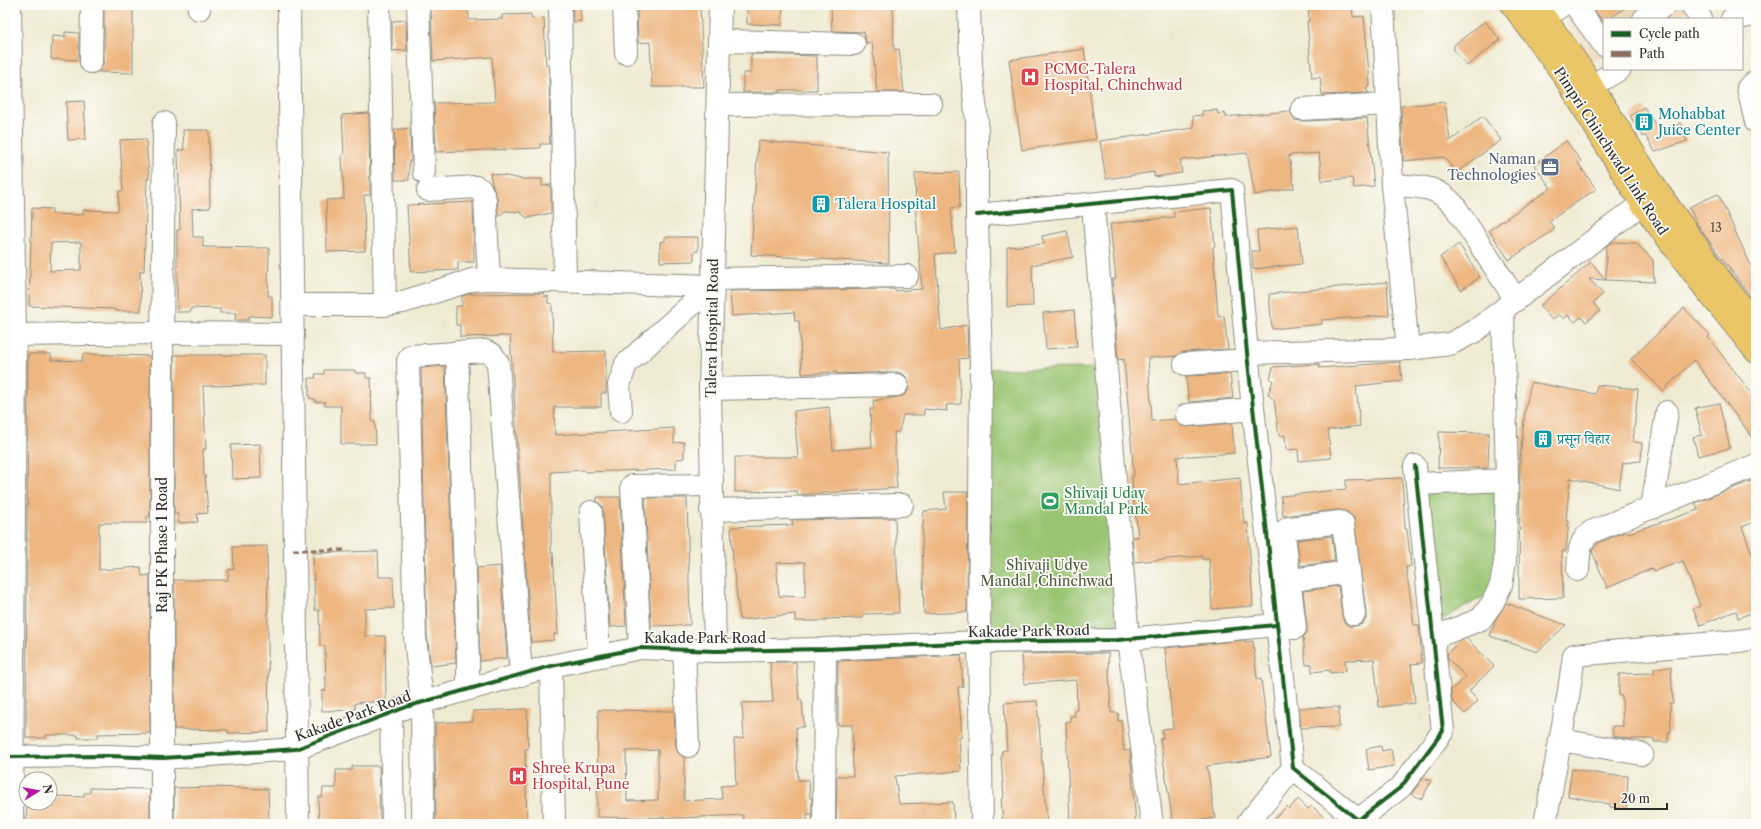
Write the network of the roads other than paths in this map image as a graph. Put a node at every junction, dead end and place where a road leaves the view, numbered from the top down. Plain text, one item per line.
1 (10, 5) edge
2 (92, 5) edge
3 (289, 5) edge
4 (379, 5) edge
5 (418, 5) edge
6 (560, 5) edge
7 (624, 5) edge
8 (720, 5) edge
9 (969, 5) edge
10 (1383, 5) edge
11 (1512, 5) edge
12 (1562, 5) edge
13 (1575, 5) edge
14 (1665, 5) edge
15 (1692, 5) edge
16 (1541, 11) edge
17 (1756, 16) edge
18 (1646, 18) edge
19 (1700, 18) edge
20 (1740, 18) edge
21 (720, 41) junction
22 (8, 42) edge
23 (854, 44) dead end
24 (1603, 44) edge
25 (626, 53) dead end
26 (91, 62) dead end
27 (1618, 70) edge
28 (1756, 81) edge
29 (1584, 90) junction
30 (931, 104) dead end
31 (1388, 104) junction
32 (718, 105) junction
33 (1302, 109) dead end
34 (1756, 122) edge
35 (164, 123) dead end
36 (1392, 185) junction
37 (1650, 197) junction
38 (1093, 205) junction
39 (977, 215) junction
40 (464, 269) dead end
41 (489, 274) junction
42 (907, 276) dead end
43 (565, 281) junction
44 (712, 282) junction
45 (292, 305) junction
46 (385, 305) junction
47 (1510, 306) junction
48 (1756, 324) edge
49 (163, 333) junction
50 (293, 334) junction
51 (15, 335) junction
52 (1408, 348) junction
53 (457, 352) junction
54 (1756, 352) edge
55 (1247, 357) junction
56 (1185, 364) dead end
57 (897, 385) dead end
58 (710, 389) junction
59 (1253, 409) junction
60 (621, 410) dead end
61 (1667, 412) dead end
62 (1187, 415) dead end
63 (1756, 466) edge
64 (1507, 480) junction
65 (711, 485) junction
66 (902, 505) dead end
67 (1652, 508) junction
68 (712, 510) junction
69 (591, 512) dead end
70 (1578, 570) dead end
71 (1349, 572) junction
72 (1281, 582) junction
73 (1354, 614) dead end
74 (1286, 626) junction
75 (1433, 638) junction
76 (1756, 638) edge
77 (1128, 639) junction
78 (979, 642) junction
79 (640, 648) junction
80 (684, 648) junction
81 (824, 649) junction
82 (715, 651) junction
83 (599, 656) junction
84 (551, 666) junction
85 (521, 676) junction
86 (468, 689) junction
87 (422, 702) junction
88 (391, 713) junction
89 (1560, 740) junction
90 (688, 746) dead end
91 (296, 749) junction
92 (1642, 754) dead end
93 (9, 757) edge
94 (163, 758) junction
95 (1293, 768) junction
96 (423, 816) dead end
97 (1357, 822) edge
98 (12, 824) edge
99 (162, 824) edge
100 (298, 824) edge
101 (393, 824) edge
102 (554, 824) edge
103 (824, 824) edge
104 (982, 824) edge
105 (1152, 824) edge
106 (1247, 824) edge
107 (1545, 824) edge

1 - 22 street
2 - 26 street
3 - 45 street
4 - 46 street
5 - 41 street
6 - 43 street
7 - 25 street
8 - 21 street, Talera Hospital Road
9 - 39 street
10 - 31 street
11 - 29 main road, Pimpri Chinchwad Link Road
12 - 16 street
13 - 24 street
14 - 18 street
15 - 19 street
16 - 29 main road, Pimpri Chinchwad Link Road
17 - 20 street
21 - 23 street
21 - 32 street, Talera Hospital Road
22 - 51 street
27 - 29 street
28 - 34 street
29 - 37 main road, Pimpri Chinchwad Link Road
30 - 32 street
31 - 33 street
31 - 36 street
32 - 44 street, Talera Hospital Road
35 - 49 street, Raj PK Phase 1 Road
36 - 47 street
36 - 52 street
37 - 47 street
37 - 48 main road, Pimpri Chinchwad Link Road
37 - 54 main road, Pimpri Chinchwad Link Road
38 - 39 street
38 - 55 street
38 - 77 street
39 - 78 street
40 - 41 street
41 - 43 street
41 - 46 street
42 - 44 street
43 - 44 street
44 - 58 street, Talera Hospital Road
44 - 60 street
45 - 46 street
45 - 50 street
47 - 52 street
47 - 64 street
49 - 50 street
49 - 51 street
49 - 94 street, Raj PK Phase 1 Road
50 - 91 street
51 - 93 street
52 - 55 street
53 - 85 street
53 - 86 street
53 - 87 street
55 - 56 street
55 - 59 street
57 - 58 street
58 - 65 street, Talera Hospital Road
59 - 62 street
59 - 72 street
61 - 67 street
63 - 67 street
64 - 75 street
64 - 75 street
65 - 68 street, Talera Hospital Road
65 - 79 street
66 - 68 street
67 - 70 street
68 - 82 street, Talera Hospital Road
69 - 83 street
71 - 72 street
71 - 72 street
71 - 73 street
72 - 74 street
74 - 77 street, Kakade Park Road
74 - 95 street
75 - 97 street
76 - 89 street
77 - 78 street, Kakade Park Road
77 - 105 street
78 - 81 street, Kakade Park Road
78 - 104 street
79 - 80 street, Kakade Park Road
79 - 83 street, Kakade Park Road
80 - 82 street, Kakade Park Road
80 - 90 street
81 - 82 street, Kakade Park Road
81 - 103 street
83 - 84 street, Kakade Park Road
84 - 85 street, Kakade Park Road
84 - 102 street
85 - 86 street, Kakade Park Road
86 - 87 street, Kakade Park Road
87 - 88 street, Kakade Park Road
87 - 96 street
88 - 91 street, Kakade Park Road
88 - 101 street
89 - 92 street
89 - 107 street
91 - 94 street, Kakade Park Road
91 - 100 street
93 - 94 street, Kakade Park Road
93 - 98 street
94 - 99 street, Raj PK Phase 1 Road
95 - 97 street
95 - 106 street

